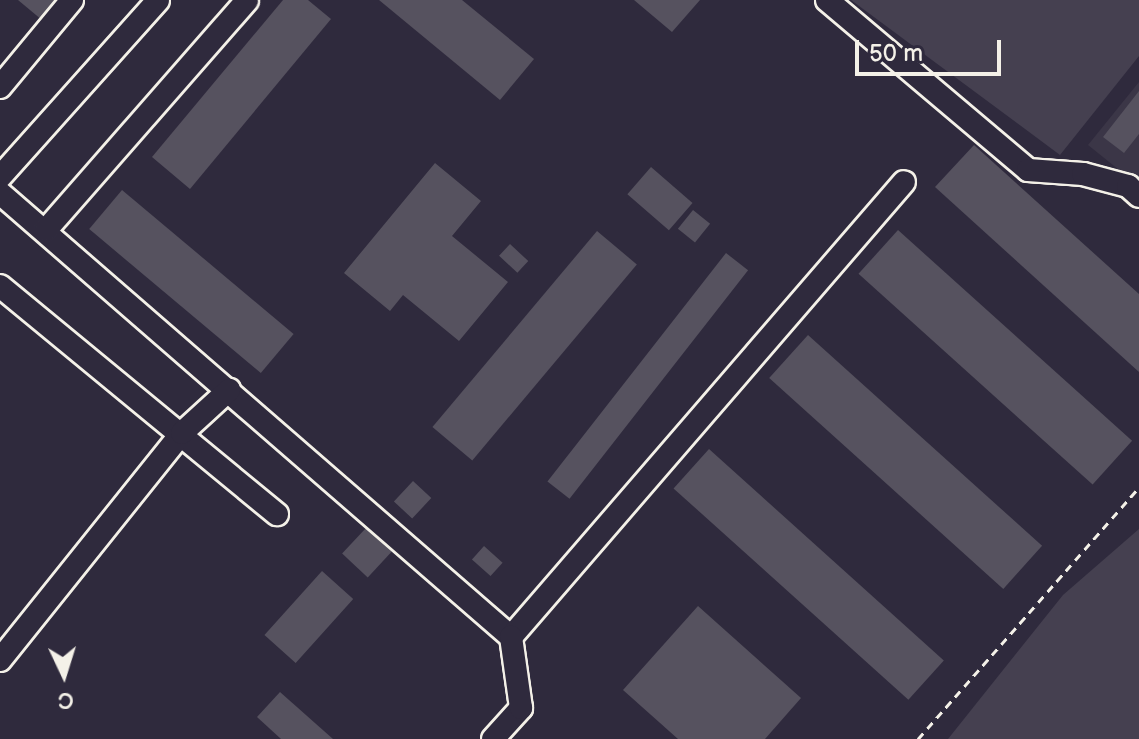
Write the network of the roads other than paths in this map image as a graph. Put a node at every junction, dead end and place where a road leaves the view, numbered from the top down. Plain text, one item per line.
1 (72, 0) edge
2 (158, 0) edge
3 (247, 0) edge
4 (827, 0) edge
5 (0, 87) edge
6 (0, 177) edge
7 (904, 182) dead end
8 (1135, 184) edge
9 (0, 193) edge
10 (46, 230) junction
11 (0, 286) edge
12 (229, 390) junction
13 (182, 433) junction
14 (277, 514) dead end
15 (511, 637) junction
16 (0, 660) edge
17 (503, 736) edge

1 - 5 lane
2 - 6 lane
3 - 10 lane
4 - 8 lane
7 - 15 lane
9 - 10 lane
10 - 12 lane
11 - 13 lane
12 - 13 lane
12 - 15 lane
13 - 14 lane
13 - 16 lane
15 - 17 lane

